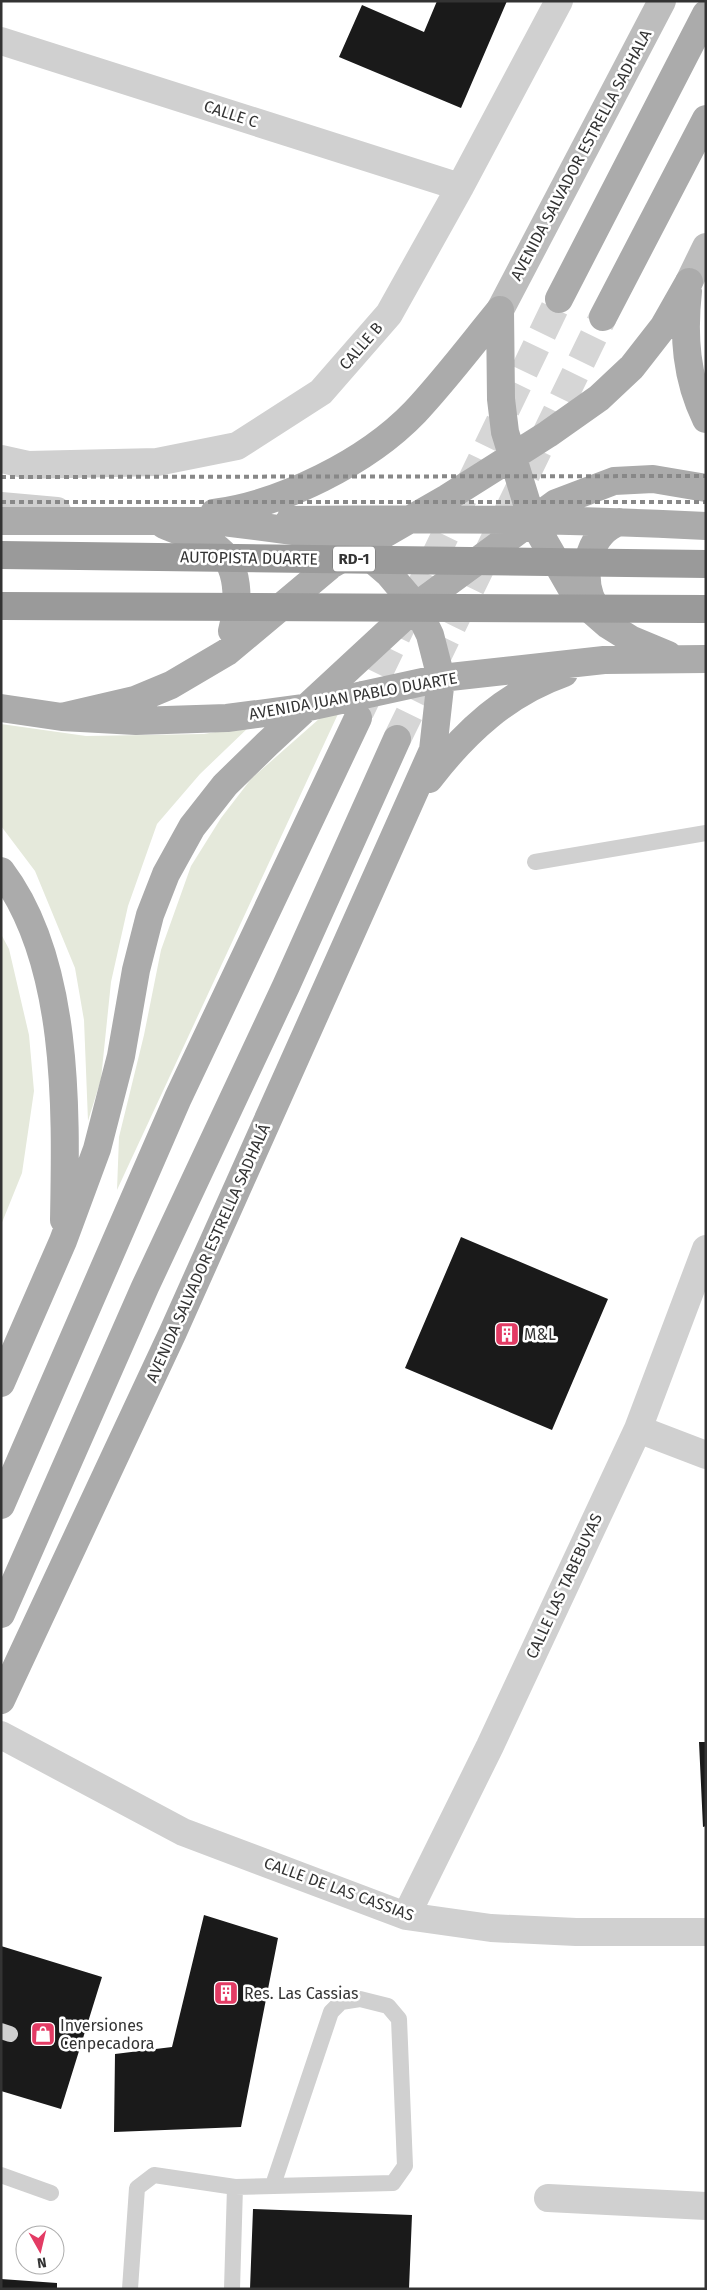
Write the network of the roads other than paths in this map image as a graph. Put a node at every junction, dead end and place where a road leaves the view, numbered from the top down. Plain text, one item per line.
1 (559, 1) edge
2 (662, 1) edge
3 (706, 14) edge
4 (1, 42) edge
5 (706, 119) edge
6 (460, 187) junction
7 (706, 247) edge
8 (689, 282) junction
9 (559, 299) tunnel mouth
10 (500, 310) junction
11 (603, 317) tunnel mouth
12 (706, 419) edge
13 (510, 456) junction
14 (1, 459) edge
15 (706, 488) edge
16 (1, 506) edge
17 (412, 518) junction
18 (166, 520) junction
19 (532, 520) junction
20 (1, 521) edge
21 (215, 521) junction
22 (619, 522) junction
23 (706, 526) edge
24 (360, 549) junction
25 (1, 555) edge
26 (706, 564) edge
27 (1, 606) edge
28 (416, 606) junction
29 (706, 609) edge
30 (608, 625) junction
31 (227, 652) junction
32 (679, 659) junction
33 (706, 659) edge
34 (604, 660) junction
35 (441, 678) junction
36 (1, 708) edge
37 (304, 708) junction
38 (62, 717) junction
39 (358, 718) tunnel mouth
40 (396, 739) tunnel mouth
41 (411, 805) junction
42 (706, 833) edge
43 (535, 862) dead end
44 (1, 871) edge
45 (63, 1241) junction
46 (706, 1249) edge
47 (1, 1383) edge
48 (638, 1429) junction
49 (706, 1455) edge
50 (1, 1505) edge
51 (1, 1614) edge
52 (1, 1700) edge
53 (1, 1736) edge
54 (406, 1916) junction
55 (706, 1932) edge
56 (1, 2175) edge
57 (273, 2185) junction
58 (235, 2187) junction
59 (51, 2193) dead end
60 (548, 2198) dead end
61 (706, 2206) edge
62 (130, 2289) edge
63 (232, 2289) edge

1 - 6 street, CALLE B
2 - 10 main road, AVENIDA SALVADOR ESTRELLA SADHALA
3 - 9 main road
4 - 6 street, CALLE C
5 - 11 main road
6 - 14 street, CALLE B
7 - 8 main road
8 - 12 main road
8 - 13 main road
10 - 13 main road
10 - 18 main road
13 - 17 main road
13 - 19 main road
15 - 19 main road
16 - 18 street
17 - 19 main road
17 - 21 main road
17 - 24 main road
18 - 20 main road
18 - 21 main road
18 - 31 main road
19 - 22 main road
19 - 28 main road
19 - 30 main road
21 - 24 main road
22 - 23 main road
22 - 30 main road
24 - 28 main road
24 - 31 main road
25 - 26 highway, AUTOPISTA DUARTE / RD-1
27 - 29 highway
28 - 35 main road
28 - 37 main road
30 - 32 main road
31 - 38 main road
32 - 33 main road, AVENIDA JUAN PABLO DUARTE
32 - 34 main road, AVENIDA JUAN PABLO DUARTE
34 - 35 main road, AVENIDA JUAN PABLO DUARTE
34 - 41 main road
35 - 37 main road, AVENIDA JUAN PABLO DUARTE
35 - 41 main road
36 - 38 main road, AVENIDA JUAN PABLO DUARTE
37 - 38 main road, AVENIDA JUAN PABLO DUARTE
37 - 45 main road
39 - 50 main road
40 - 51 main road
41 - 52 main road, AVENIDA SALVADOR ESTRELLA SADHALÁ
42 - 43 lane
44 - 45 main road
45 - 47 main road
46 - 48 street, CALLE LAS TABEBUYAS
48 - 49 street
48 - 54 street, CALLE LAS TABEBUYAS
53 - 54 street, CALLE DE LAS CASSIAS
54 - 55 street, CALLE DE LAS CASSIAS
56 - 59 lane
57 - 57 lane
57 - 58 lane
58 - 62 lane
58 - 63 lane
60 - 61 street

